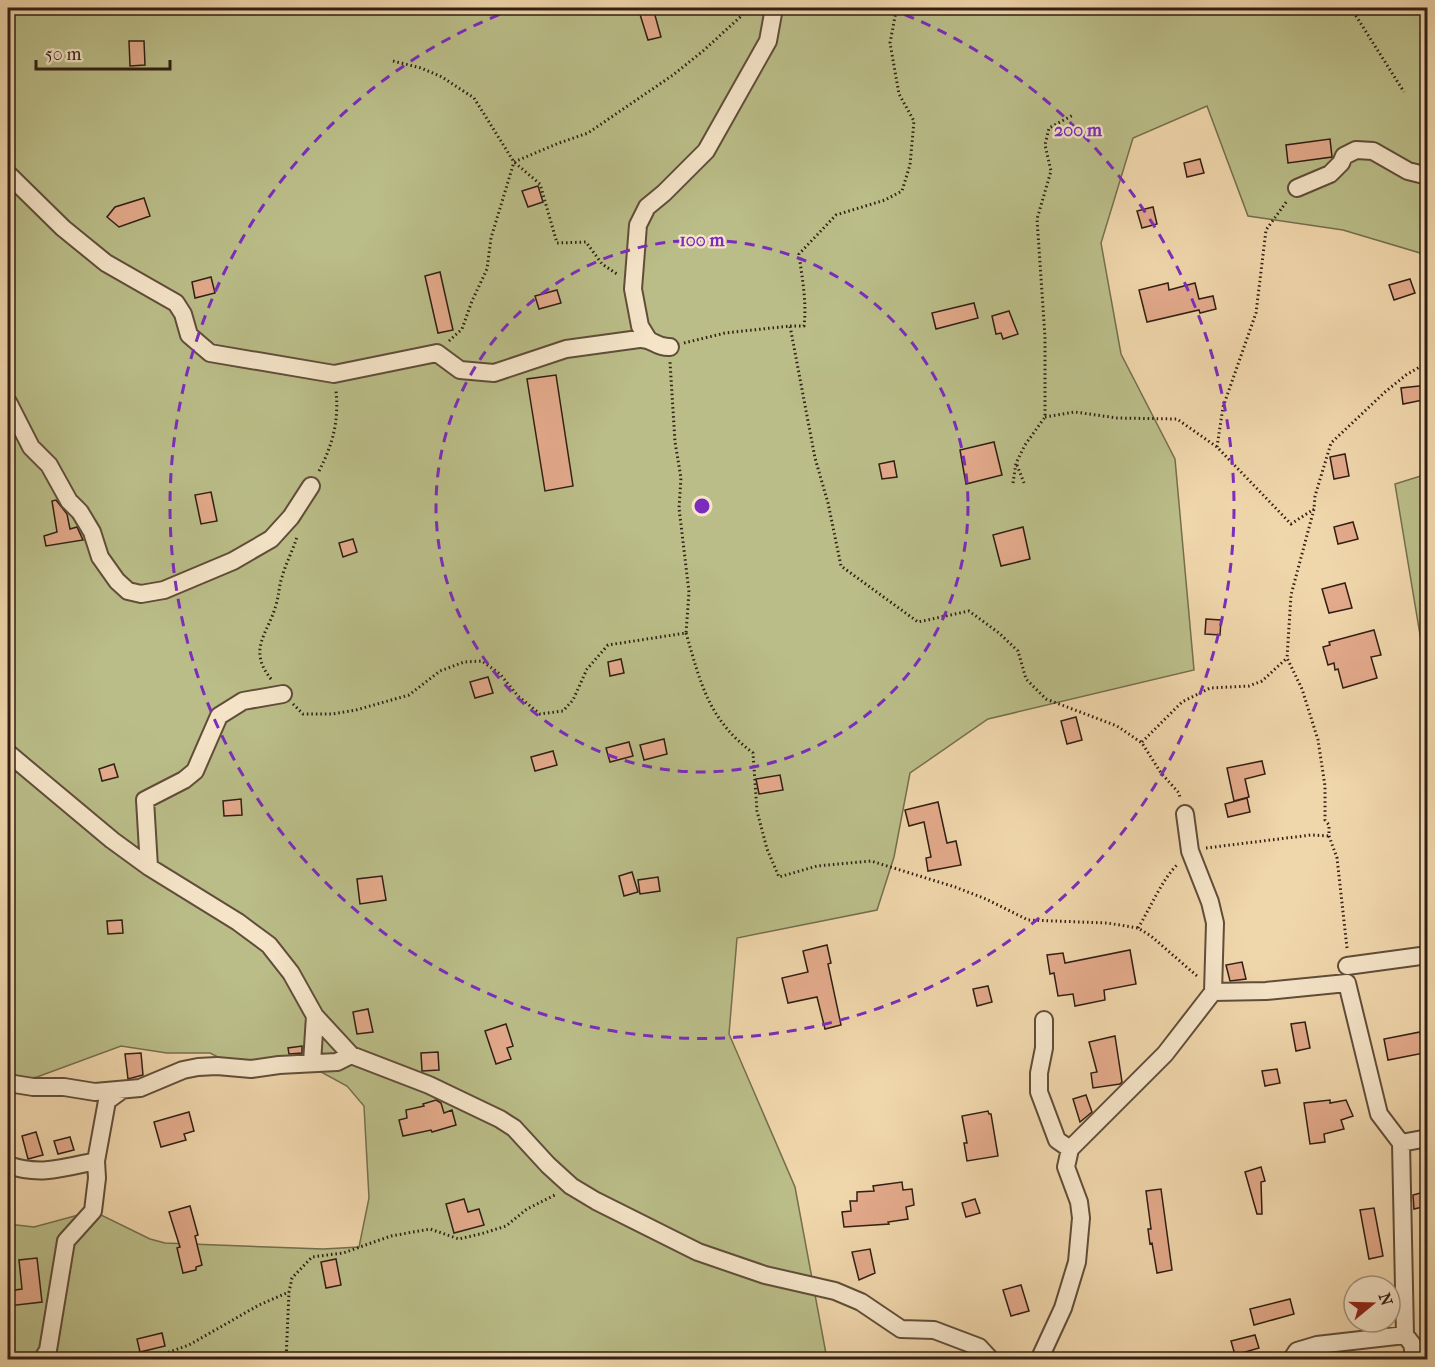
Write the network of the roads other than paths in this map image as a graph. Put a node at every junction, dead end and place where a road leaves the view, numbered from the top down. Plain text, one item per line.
1 (774, 8) edge
2 (1428, 163) edge
3 (1408, 171) junction
4 (8, 174) edge
5 (1428, 176) edge
6 (1297, 188) road end
7 (648, 339) junction
8 (670, 347) road end
9 (8, 402) edge
10 (311, 486) road end
11 (283, 694) road end
12 (8, 753) edge
13 (1185, 814) road end
14 (149, 867) junction
15 (1428, 955) edge
16 (1347, 966) road end
17 (1213, 992) junction
18 (315, 1016) junction
19 (1044, 1020) dead end
20 (351, 1055) junction
21 (312, 1063) junction
22 (8, 1083) edge
23 (122, 1090) junction
24 (1428, 1138) edge
25 (1401, 1143) junction
26 (1070, 1149) junction
27 (96, 1161) junction
28 (8, 1165) edge
29 (1405, 1335) junction
30 (42, 1359) edge
31 (991, 1359) edge
32 (1039, 1359) edge
33 (1291, 1359) edge
34 (1415, 1359) edge

1 - 7 street
2 - 3 street
3 - 5 street
3 - 6 street
4 - 7 street
7 - 8 street
9 - 10 street
11 - 14 street
12 - 14 street
13 - 17 street
14 - 18 street
15 - 16 street
17 - 25 street
17 - 26 street
18 - 20 street
18 - 21 street
19 - 26 street
20 - 21 street
20 - 31 street
21 - 23 street
22 - 23 street
23 - 27 street
24 - 25 street
25 - 29 street
26 - 32 street
27 - 28 street
27 - 30 street
29 - 33 street
29 - 34 street

